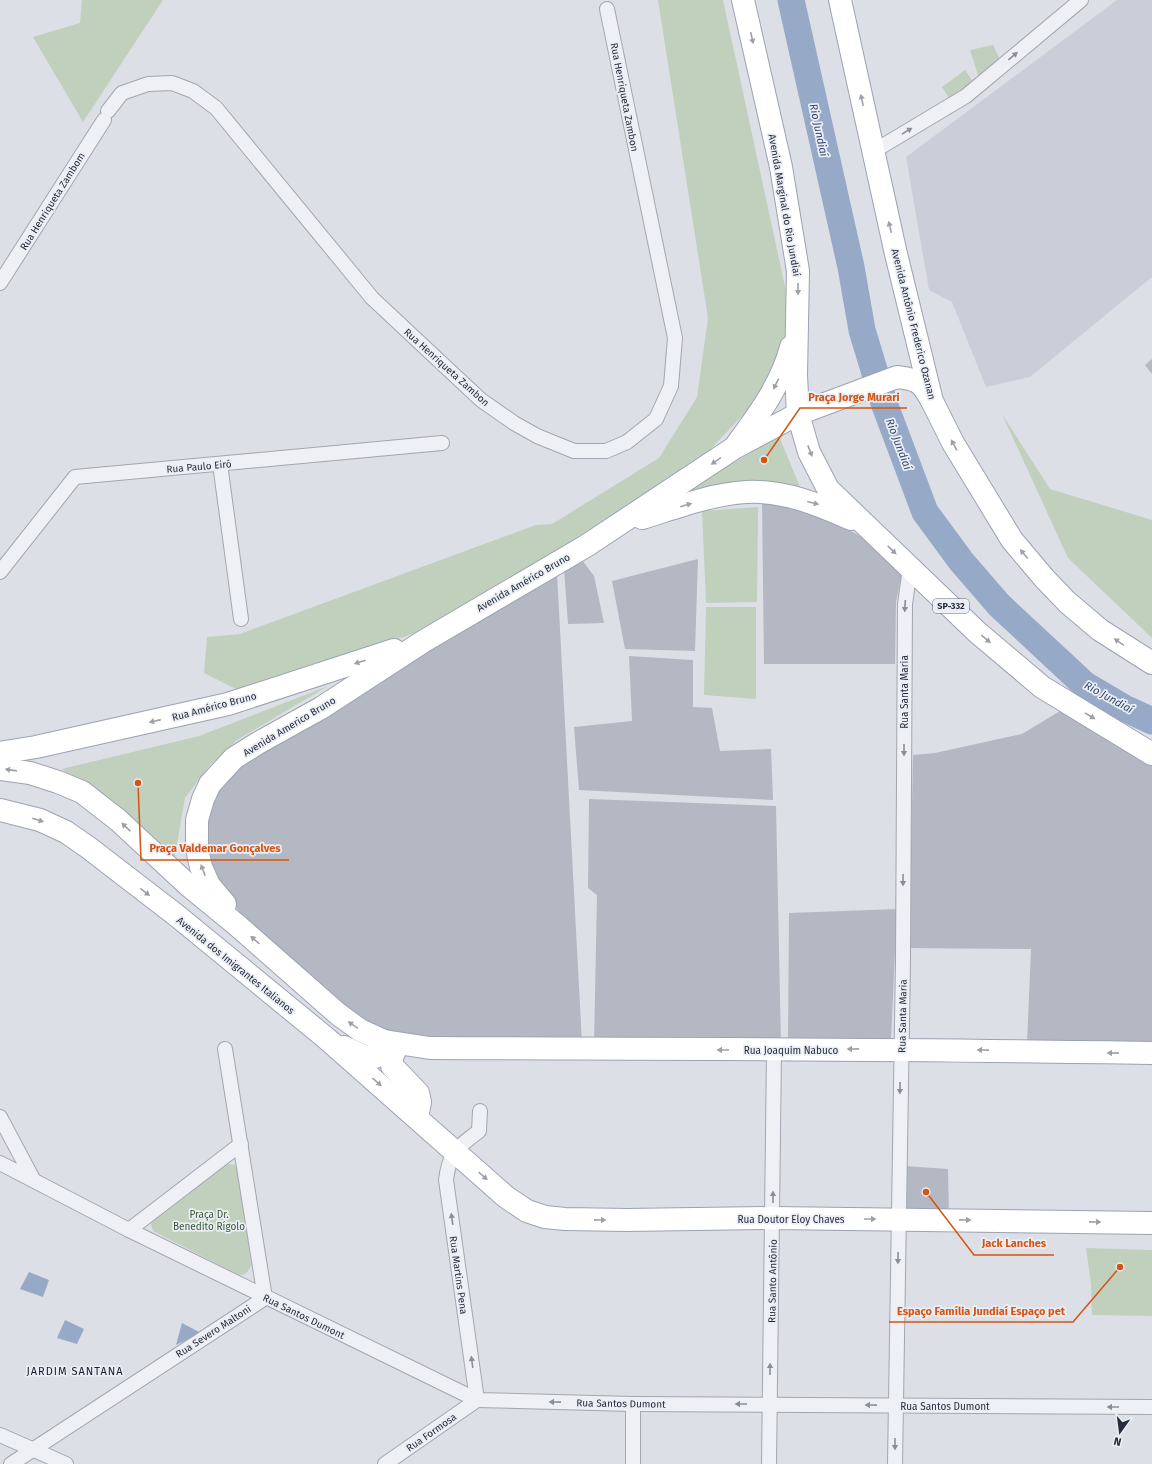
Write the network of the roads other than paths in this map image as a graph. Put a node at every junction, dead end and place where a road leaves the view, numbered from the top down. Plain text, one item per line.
1 (743, 0) edge
2 (840, 0) edge
3 (1081, 0) edge
4 (607, 9) dead end
5 (106, 115) joint
6 (874, 151) junction
7 (0, 283) edge
8 (798, 321) junction
9 (932, 402) junction
10 (798, 414) junction
11 (442, 443) dead end
12 (734, 448) junction
13 (220, 464) junction
14 (621, 523) junction
15 (868, 527) junction
16 (910, 568) junction
17 (0, 572) edge
18 (241, 619) dead end
19 (424, 641) junction
20 (1151, 662) edge
21 (0, 753) edge
22 (1152, 754) edge
23 (0, 769) edge
24 (0, 810) edge
25 (238, 926) junction
26 (326, 1038) junction
27 (391, 1043) junction
28 (225, 1049) dead end
29 (901, 1049) junction
30 (774, 1050) junction
31 (1152, 1054) edge
32 (480, 1111) dead end
33 (0, 1117) edge
34 (417, 1117) junction
35 (241, 1144) junction
36 (454, 1150) junction
37 (0, 1163) edge
38 (33, 1179) junction
39 (773, 1218) junction
40 (898, 1219) junction
41 (1152, 1223) edge
42 (129, 1230) junction
43 (265, 1298) junction
44 (477, 1400) junction
45 (634, 1404) junction
46 (769, 1404) junction
47 (895, 1405) junction
48 (1152, 1407) edge
49 (0, 1435) edge
50 (32, 1449) junction
51 (11, 1464) edge
52 (66, 1464) edge
53 (385, 1464) edge
54 (633, 1464) edge
55 (769, 1464) edge
56 (894, 1464) edge

1 -> 8 main road, Avenida Marginal do Rio Jundiaí
6 -> 2 main road, Avenida Antônio Frederico Ozanan
6 -> 3 street
4 - 5 street, Rua Henriqueta Zambon
5 - 7 street, Rua Henriqueta Zambom
9 -> 6 main road, Avenida Antônio Frederico Ozanan
8 - 10 main road, Avenida Marginal do Rio Jundiaí
8 -> 12 main road
9 - 10 main road
20 -> 9 main road, Avenida Antônio Frederico Ozanan
10 - 12 main road
10 -> 15 main road, SP-332
11 - 13 street, Rua Paulo Eiró
12 -> 14 main road
13 - 17 street, Rua Paulo Eiró
13 - 18 street
14 -> 15 main road
14 - 19 main road, Avenida Américo Bruno
15 -> 16 main road, SP-332
16 -> 22 main road, SP-332
16 -> 29 street, Rua Santa Maria
19 -> 21 main road, Rua Américo Bruno
25 -> 19 main road, Avenida Americo Bruno
25 -> 23 main road
24 -> 26 main road, Avenida dos Imigrantes Italianos
27 -> 25 main road
26 - 27 main road
26 -> 34 main road, Avenida dos Imigrantes Italianos
30 -> 27 main road, Rua Joaquim Nabuco
27 - 34 main road
28 - 35 street
29 -> 30 main road, Rua Joaquim Nabuco
31 -> 29 main road, Rua Joaquim Nabuco
29 -> 40 street, Rua Santa Maria
39 -> 30 street, Rua Santo Antônio
32 - 36 street
33 - 38 street
34 - 36 main road, Avenida dos Imigrantes Italianos
35 - 42 street
35 - 43 street
36 -> 39 main road, Rua Doutor Eloy Chaves
44 -> 36 street, Rua Martins Pena
37 - 38 street, Rua Santos Dumont
38 - 42 street, Rua Santos Dumont
39 -> 40 main road, Rua Doutor Eloy Chaves
46 -> 39 street, Rua Santo Antônio
40 -> 41 main road, Rua Doutor Eloy Chaves
40 -> 47 street, Rua Santa Maria
42 - 43 street, Rua Santos Dumont
43 - 44 street, Rua Santos Dumont
43 - 50 street, Rua Severo Maltoni
45 -> 44 street, Rua Santos Dumont
44 - 53 street, Rua Formosa
46 -> 45 street, Rua Santos Dumont
45 - 54 street
47 -> 46 street, Rua Santos Dumont
46 - 55 street, Rua Santo Antônio
48 -> 47 street, Rua Santos Dumont
47 -> 56 street, Rua Santa Maria
49 - 50 street
50 - 51 street, Rua Severo Maltoni
50 - 52 street

